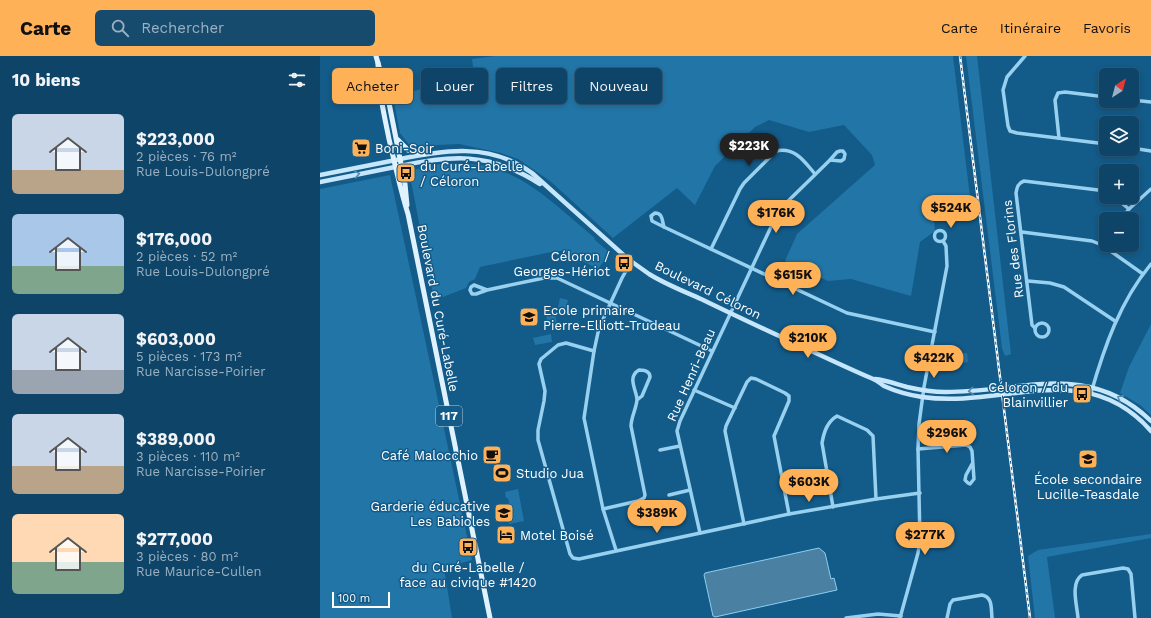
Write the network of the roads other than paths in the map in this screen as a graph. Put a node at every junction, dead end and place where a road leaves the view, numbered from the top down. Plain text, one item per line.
1 (376, 56) edge
2 (1024, 56) edge
3 (378, 63) junction
4 (1099, 96) edge
5 (1139, 101) edge
6 (1151, 102) edge
7 (396, 138) junction
8 (1059, 138) junction
9 (1099, 143) edge
10 (1139, 149) edge
11 (1151, 151) edge
12 (424, 154) junction
13 (400, 159) junction
14 (394, 160) junction
15 (830, 160) dead end
16 (402, 165) junction
17 (395, 167) junction
18 (815, 174) junction
19 (320, 175) edge
20 (320, 182) edge
21 (1151, 189) edge
22 (1099, 190) edge
23 (552, 191) junction
24 (1123, 204) edge
25 (1129, 209) junction
26 (1127, 212) edge
27 (408, 214) junction
28 (664, 227) dead end
29 (1022, 232) junction
30 (943, 241) dead end
31 (1099, 244) edge
32 (711, 249) junction
33 (1112, 252) edge
34 (632, 262) junction
35 (1151, 264) edge
36 (752, 268) junction
37 (1142, 274) junction
38 (1028, 281) junction
39 (487, 290) dead end
40 (610, 303) junction
41 (730, 313) junction
42 (1115, 321) junction
43 (1035, 328) dead end
44 (935, 332) junction
45 (594, 351) junction
46 (712, 351) junction
47 (873, 379) junction
48 (1093, 387) junction
49 (694, 390) junction
50 (924, 390) junction
51 (1091, 393) junction
52 (923, 397) junction
53 (637, 400) junction
54 (735, 408) junction
55 (1151, 421) edge
56 (1151, 431) edge
57 (680, 446) junction
58 (918, 449) junction
59 (660, 450) dead end
60 (972, 464) junction
61 (690, 490) junction
62 (920, 493) junction
63 (669, 495) dead end
64 (876, 498) junction
65 (833, 507) junction
66 (604, 509) junction
67 (789, 514) junction
68 (744, 524) junction
69 (700, 533) junction
70 (616, 550) junction
71 (901, 617) edge
72 (490, 618) edge
73 (846, 618) edge
74 (947, 618) edge
75 (992, 618) edge
76 (1078, 618) edge
77 (1135, 618) edge

1 - 3 main road, Boulevard du Curé-Labelle / 117
2 - 8 street
3 - 7 main road, Boulevard du Curé-Labelle / 117
3 - 14 main road, Boulevard du Curé-Labelle / 117
4 - 8 street
5 - 6 street
7 - 12 main road
7 - 13 main road, Boulevard du Curé-Labelle / 117
8 - 9 street
10 - 11 street
12 - 13 street, Boulevard Céloron
12 - 23 street, Boulevard Céloron
13 - 14 street, Boulevard Céloron
13 - 16 main road, Boulevard du Curé-Labelle / 117
14 - 17 main road, Boulevard du Curé-Labelle / 117
14 - 19 street, Boulevard Céloron
15 - 18 street, Rue Henri-Beau
16 - 17 street, Boulevard Céloron
16 - 23 street, Boulevard Céloron
16 - 27 main road, Boulevard du Curé-Labelle / 117
20 -> 17 street, Boulevard Céloron
17 - 27 main road, Boulevard du Curé-Labelle / 117
18 - 32 street
18 - 36 street, Rue Henri-Beau
21 - 25 street
22 - 29 street, Rue des Florins
23 - 34 street, Boulevard Céloron
24 - 25 street
25 - 26 street
27 - 72 main road, Boulevard du Curé-Labelle / 117
28 - 32 street
29 - 31 street
29 - 38 street, Rue des Florins
30 - 44 street
32 - 36 street
33 - 37 street
34 - 40 street
34 - 41 street, Boulevard Céloron
35 - 37 street
36 - 41 street, Rue Henri-Beau
36 - 44 street
37 - 42 street
38 - 42 street
38 - 43 street, Rue des Florins
39 - 40 street
40 - 45 street
40 - 46 street
41 - 46 street, Rue Henri-Beau
41 - 47 street, Boulevard Céloron
42 - 48 street
44 - 50 street
45 - 66 street
45 - 70 street
46 - 49 street, Rue Henri-Beau
47 - 50 street, Boulevard Céloron
47 - 52 street, Boulevard Céloron
48 -> 50 street, Boulevard Céloron
48 - 51 street
55 -> 48 street, Boulevard Céloron
49 - 54 street
49 - 57 street, Rue Henri-Beau
50 - 52 street
51 - 52 street, Boulevard Céloron
51 - 56 street, Boulevard Céloron
52 - 58 street
53 - 53 street
53 - 66 street
54 - 67 street
54 - 68 street
57 - 59 street
57 - 61 street, Rue Henri-Beau
58 - 60 street
58 - 62 street
60 - 60 street
61 - 63 street
61 - 69 street, Rue Henri-Beau
62 - 64 street
62 - 71 street
64 - 65 street
64 - 65 street
65 - 67 street
66 - 70 street
67 - 68 street
68 - 69 street
69 - 70 street
71 - 73 street
74 - 75 street
76 - 77 street

